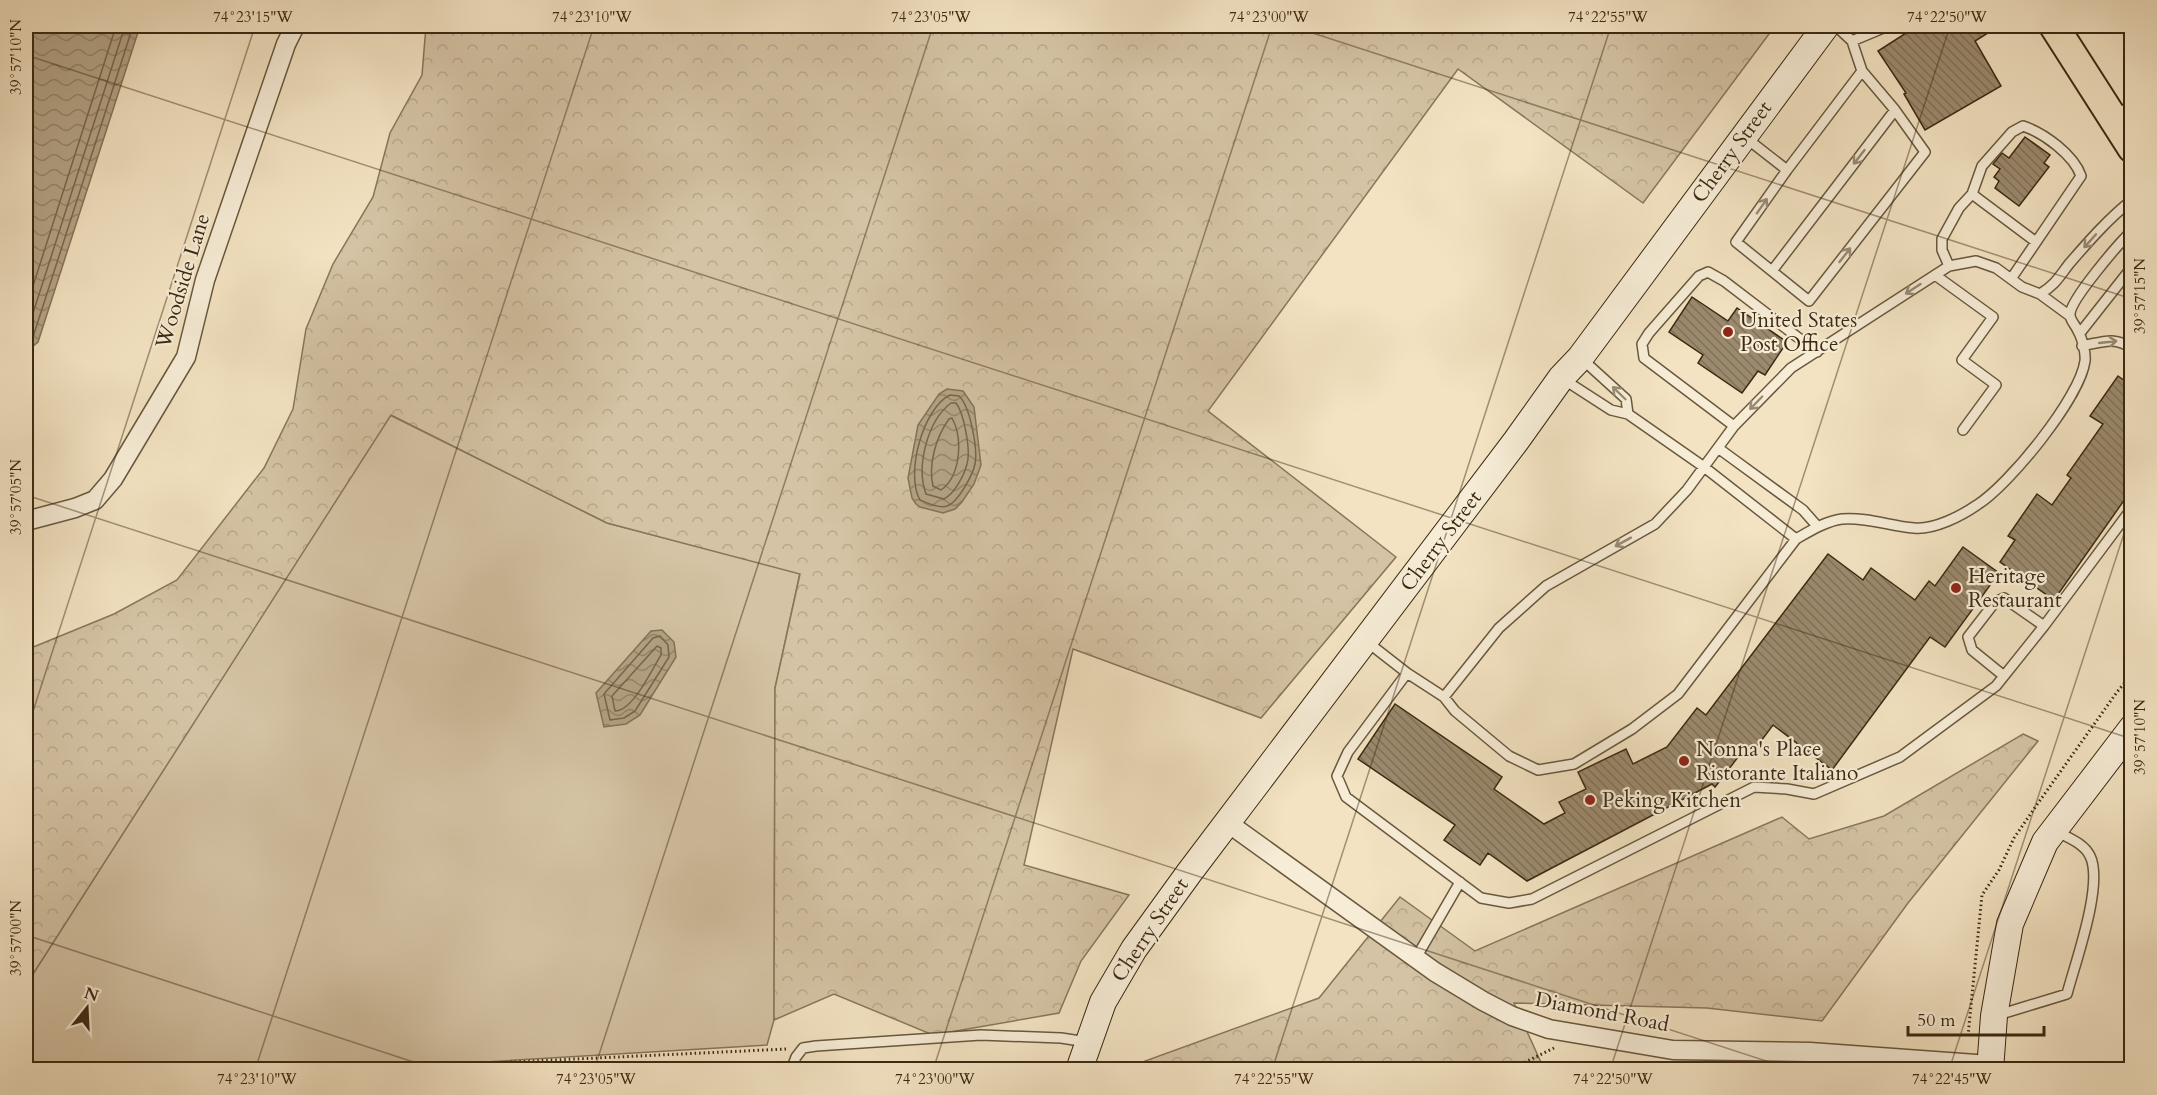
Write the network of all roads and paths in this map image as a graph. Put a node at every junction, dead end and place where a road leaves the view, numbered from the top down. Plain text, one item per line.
1 (295, 26) edge
2 (1826, 26) edge
3 (1836, 26) edge
4 (1888, 26) edge
5 (2054, 26) edge
6 (1852, 41) junction
7 (1862, 71) junction
8 (1895, 110) junction
9 (2121, 111) edge
10 (1744, 137) junction
11 (2132, 148) edge
12 (1787, 170) junction
13 (1972, 194) junction
14 (2132, 200) edge
15 (2132, 231) edge
16 (2036, 242) junction
17 (1949, 266) junction
18 (2132, 267) edge
19 (1772, 271) junction
20 (1935, 275) junction
21 (2011, 279) junction
22 (2040, 294) junction
23 (2070, 316) junction
24 (2079, 333) junction
25 (2082, 346) junction
26 (2132, 348) edge
27 (1817, 352) junction
28 (1580, 358) junction
29 (1561, 378) junction
30 (1628, 414) junction
31 (1734, 426) junction
32 (1963, 430) dead end
33 (1718, 448) junction
34 (1704, 467) junction
35 (2132, 508) edge
36 (26, 521) edge
37 (1818, 527) junction
38 (1796, 539) junction
39 (2044, 626) junction
40 (1366, 641) junction
41 (1407, 673) junction
42 (2004, 676) junction
43 (1444, 697) junction
44 (2132, 728) edge
45 (1228, 823) junction
46 (2054, 830) junction
47 (1460, 882) junction
48 (1416, 958) junction
49 (1994, 1016) junction
50 (1582, 1034) junction
51 (1088, 1043) junction
52 (803, 1048) junction
53 (1990, 1067) edge
54 (1502, 1069) edge
55 (344, 1070) edge
56 (790, 1070) edge
57 (1079, 1070) edge
58 (1494, 1070) edge

1 - 36 street, Woodside Lane
2 - 10 street, Cherry Street
3 - 6 lane
4 - 6 lane
5 - 9 main road
6 - 7 lane
7 - 8 lane
7 - 12 lane
8 -> 19 lane
19 -> 8 lane
9 - 11 main road
10 - 12 lane
10 - 28 street, Cherry Street
19 -> 12 lane
13 - 16 lane
13 - 16 lane
13 - 17 lane
14 -> 22 lane
15 - 23 lane
16 - 21 lane
17 - 20 lane
17 - 21 lane
18 - 24 lane
20 -> 27 lane
20 - 32 lane
21 - 22 lane
22 - 23 lane
23 - 24 lane
24 - 25 lane
25 -> 26 lane
25 - 37 lane
27 -> 31 lane
27 - 31 lane
28 - 29 street, Cherry Street
30 -> 28 lane
29 - 30 lane
29 - 40 street, Cherry Street
30 - 34 lane
31 - 33 lane
33 - 34 lane
33 - 37 lane
34 - 38 lane
34 -> 43 lane
35 - 39 lane
37 - 38 lane
38 - 43 lane
39 - 42 lane
39 - 42 lane
40 - 41 lane
40 - 45 street, Cherry Street
41 - 43 lane
41 - 47 lane
42 - 47 lane
44 - 46 street
45 - 48 street, Diamond Road
45 - 51 street, Cherry Street
46 - 49 street
46 - 49 lane
47 - 48 lane
48 - 50 street, Diamond Road
49 - 53 street
50 - 53 street, Diamond Road
50 - 54 path
51 - 52 lane
51 - 57 street, Cherry Street
52 - 55 path
52 - 56 lane
54 - 58 path

